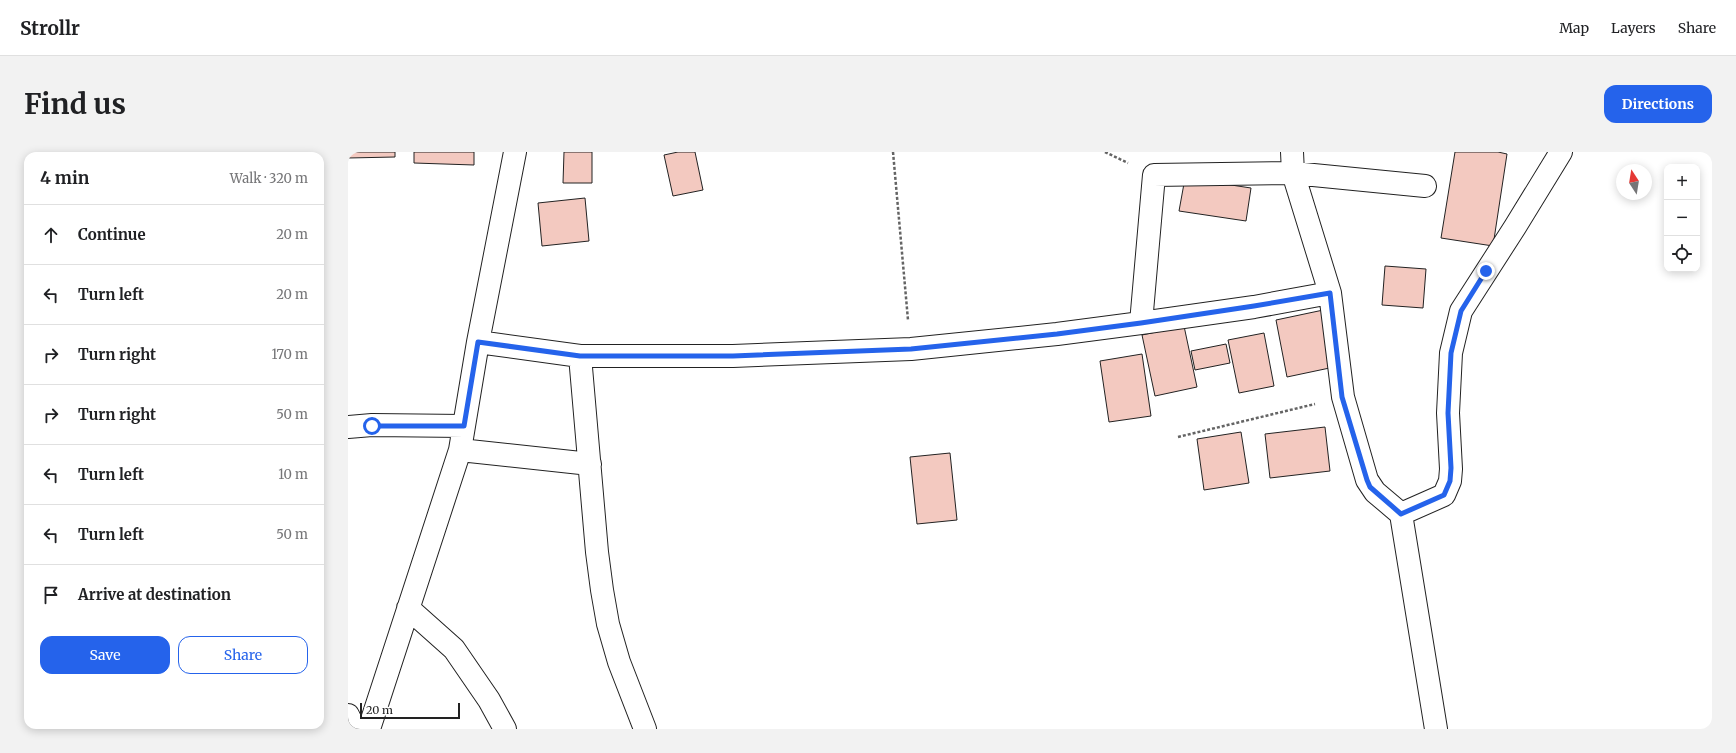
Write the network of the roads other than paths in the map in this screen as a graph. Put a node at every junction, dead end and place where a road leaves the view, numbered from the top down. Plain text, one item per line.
1 (515, 152) edge
2 (1561, 152) edge
3 (1293, 162) edge
4 (1424, 186) dead end
5 (1330, 293) junction
6 (1141, 323) junction
7 (478, 342) junction
8 (580, 356) junction
9 (464, 426) junction
10 (348, 427) edge
11 (460, 450) junction
12 (590, 464) junction
13 (1401, 514) junction
14 (408, 608) junction
15 (348, 715) edge
16 (355, 729) edge
17 (369, 729) edge
18 (505, 729) edge
19 (645, 729) edge
20 (1436, 729) edge

1 - 7 street
2 - 13 street
3 - 4 street
3 - 5 street
3 - 6 street
5 - 6 street
5 - 13 street
6 - 8 street
7 - 8 street
7 - 9 street
8 - 12 street
9 - 10 street
9 - 11 street
11 - 12 street
11 - 14 street
12 - 19 street
13 - 20 street
14 - 17 street
14 - 18 street
15 - 16 street

